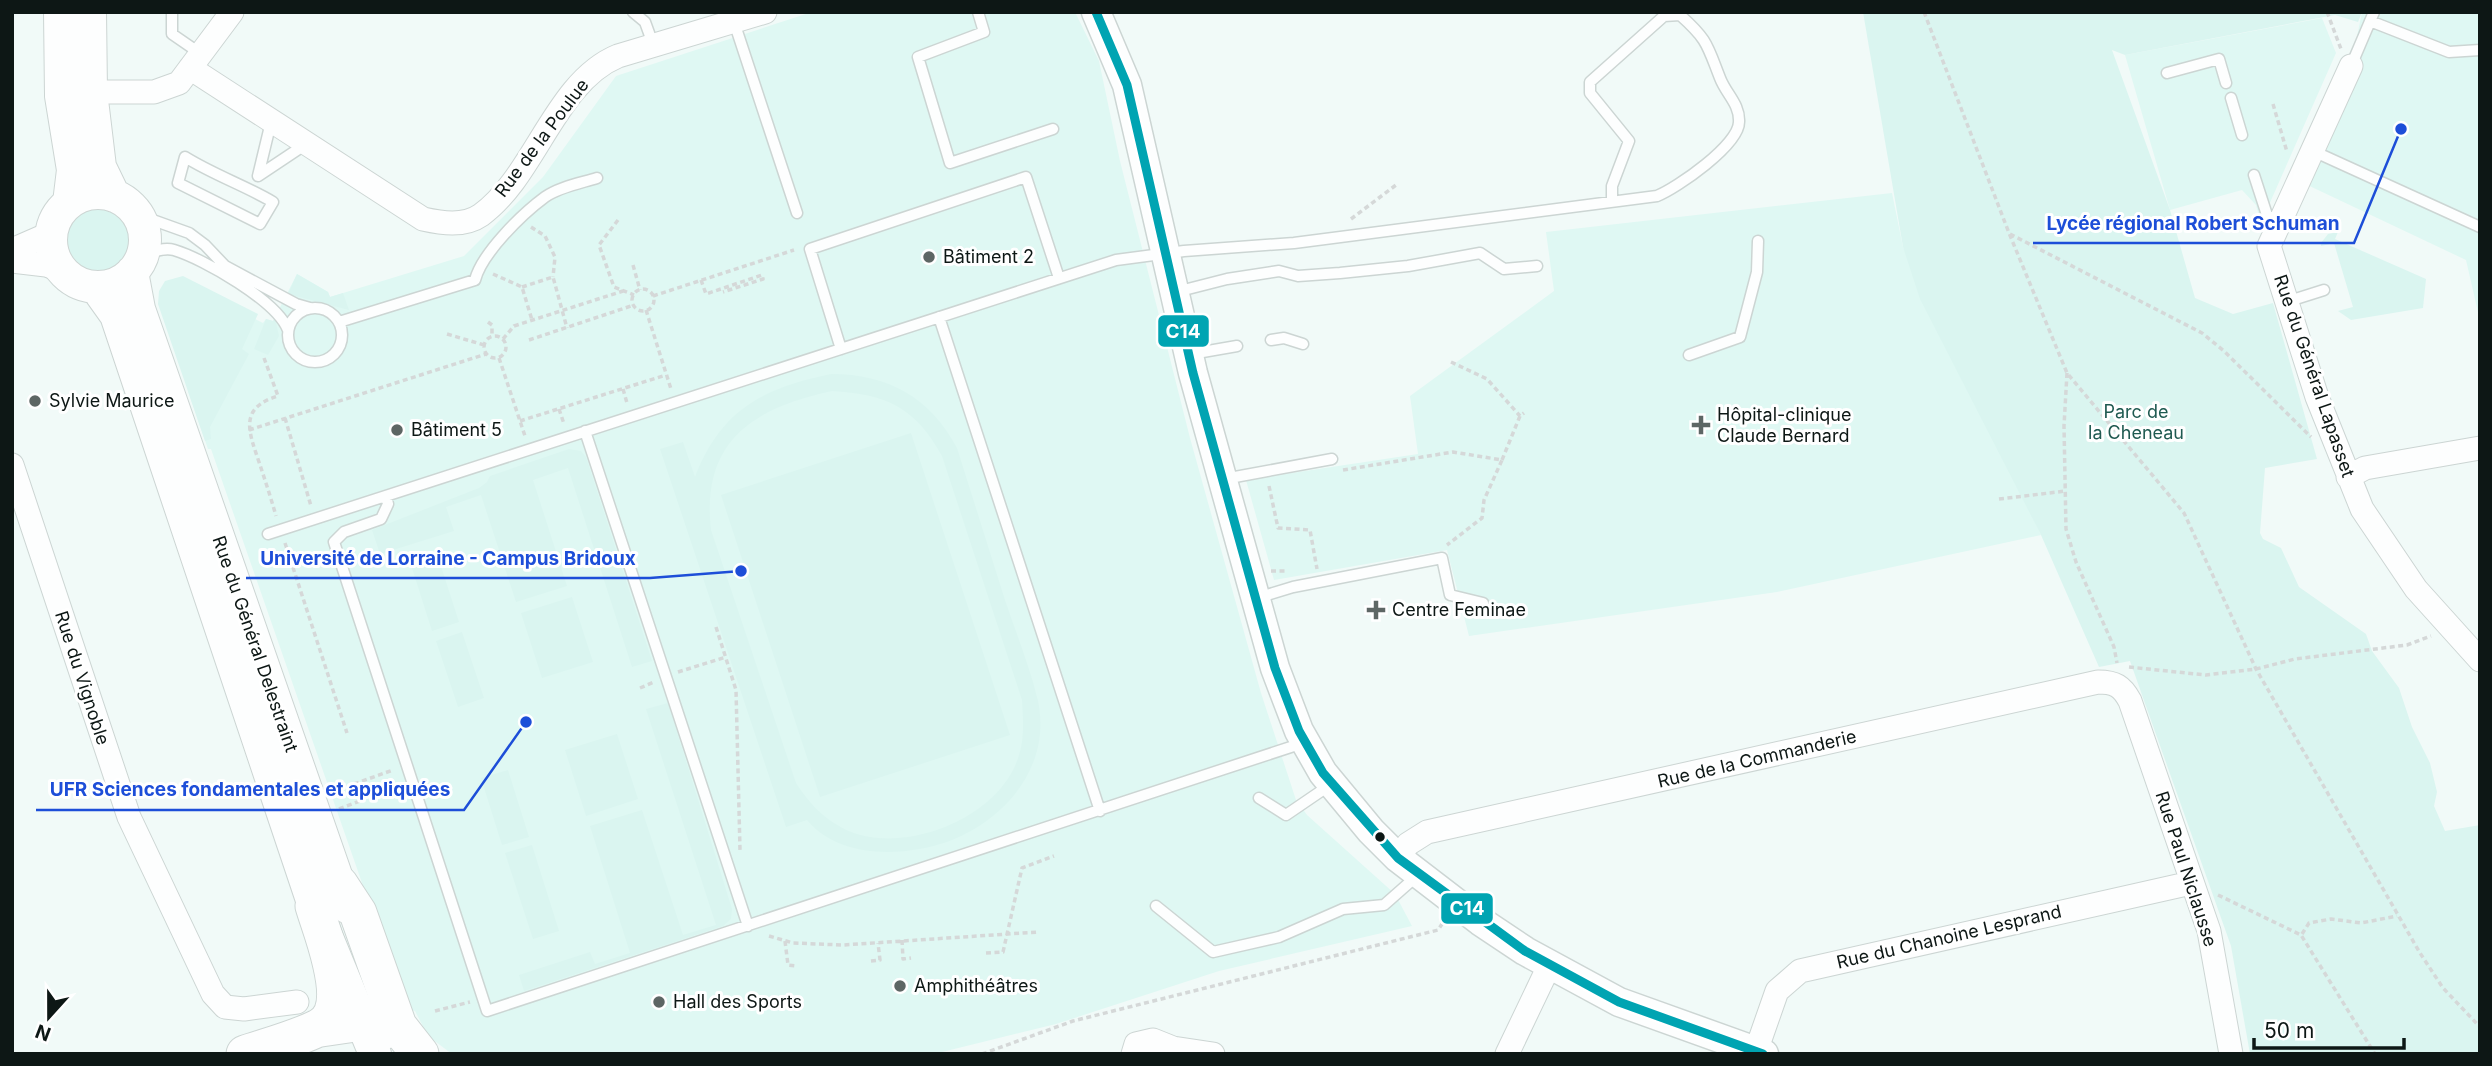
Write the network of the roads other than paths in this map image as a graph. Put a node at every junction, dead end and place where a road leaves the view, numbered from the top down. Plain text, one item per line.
1 (60, 12) edge
2 (90, 12) edge
3 (172, 12) edge
4 (232, 12) edge
5 (633, 12) edge
6 (765, 12) edge
7 (978, 12) edge
8 (1096, 12) edge
9 (2372, 17) edge
10 (734, 22) junction
11 (653, 44) junction
12 (2480, 50) edge
13 (196, 61) junction
14 (2351, 66) joint
15 (2167, 73) dead end
16 (2226, 83) dead end
17 (91, 92) junction
18 (2231, 98) dead end
19 (64, 120) junction
20 (271, 122) junction
21 (1052, 129) dead end
22 (2242, 135) dead end
23 (306, 144) junction
24 (2309, 159) junction
25 (2254, 175) dead end
26 (258, 177) junction
27 (597, 178) dead end
28 (250, 188) junction
29 (1612, 201) junction
30 (69, 203) junction
31 (125, 205) junction
32 (797, 214) dead end
33 (2280, 223) junction
34 (2480, 227) edge
35 (51, 233) junction
36 (1758, 241) dead end
37 (12, 250) edge
38 (1164, 255) junction
39 (12, 261) edge
40 (137, 264) junction
41 (1537, 266) dead end
42 (63, 271) junction
43 (1059, 278) junction
44 (96, 287) junction
45 (2324, 290) dead end
46 (1173, 293) junction
47 (2286, 302) junction
48 (310, 308) junction
49 (939, 317) junction
50 (338, 322) junction
51 (288, 330) junction
52 (1271, 340) dead end
53 (1303, 344) dead end
54 (1237, 346) dead end
55 (841, 349) junction
56 (1188, 355) junction
57 (1689, 355) dead end
58 (585, 431) junction
59 (2480, 448) edge
60 (1332, 459) dead end
61 (12, 465) edge
62 (2348, 477) junction
63 (1222, 480) junction
64 (386, 496) junction
65 (268, 534) dead end
66 (1252, 588) junction
67 (1483, 603) dead end
68 (2478, 655) edge
69 (2118, 678) joint
70 (1306, 742) junction
71 (1331, 784) junction
72 (1259, 798) dead end
73 (1100, 811) junction
74 (1408, 866) junction
75 (2193, 888) junction
76 (327, 895) junction
77 (1156, 906) dead end
78 (748, 926) junction
79 (1549, 966) junction
80 (309, 1015) junction
81 (380, 1040) edge
82 (1760, 1052) edge
83 (245, 1054) edge
84 (420, 1054) edge
85 (1133, 1054) edge
86 (1213, 1054) edge
87 (1507, 1054) edge
88 (2231, 1054) edge

1 - 19 main road
2 - 17 main road
3 - 13 lane
4 - 13 street
5 - 11 lane
6 - 10 street, Rue de la Poulue
7 - 21 lane
8 - 38 street
9 - 12 lane
9 - 14 lane
10 - 11 street, Rue de la Poulue
10 - 32 lane
11 - 23 street, Rue de la Poulue
13 - 17 street
13 - 20 street, Rue de la Poulue
14 - 24 street, Rue du Général Lapasset
15 - 16 lane
17 - 19 street
17 - 31 main road
18 - 22 lane
19 - 30 main road
20 - 23 street, Rue de la Poulue
20 - 26 lane
23 - 26 lane
24 - 33 street, Rue du Général Lapasset
24 - 34 lane
25 - 33 lane
26 - 28 lane
27 - 50 lane
28 - 28 lane
29 - 29 lane
29 - 38 lane
30 - 31 main road
30 - 35 main road
31 - 40 main road
31 - 48 lane
33 - 47 street, Rue du Général Lapasset
35 - 37 street
35 - 42 main road
36 - 57 lane
38 - 43 lane
38 - 46 street
39 - 42 street
40 - 44 main road
40 - 51 lane
40 - 76 main road, Rue du Général Delestraint
41 - 46 lane
42 - 44 main road
43 - 49 lane
43 - 55 lane
44 - 76 main road, Rue du Général Delestraint
45 - 47 lane
46 - 56 street
47 - 62 street, Rue du Général Lapasset
48 - 50 lane
48 - 51 lane
49 - 55 lane
49 - 73 lane
50 - 51 lane
52 - 53 lane
54 - 56 lane
55 - 58 lane
56 - 63 street
58 - 64 lane
58 - 78 lane
59 - 62 street
60 - 63 lane
61 - 80 street, Rue du Vignoble
62 - 68 street, Rue du Général Lapasset
63 - 66 street
64 - 65 lane
64 - 78 lane
66 - 67 lane
66 - 70 street
69 - 74 street, Rue de la Commanderie
69 - 75 street, Rue Paul Niclausse
70 - 71 street
70 - 73 lane
71 - 72 lane
71 - 74 street
73 - 78 lane
74 - 77 lane
74 - 79 street
75 - 82 street, Rue du Chanoine Lesprand
75 - 88 street, Rue Paul Niclausse
76 - 80 highway
76 - 81 main road, Rue du Général Delestraint
76 - 84 highway
79 - 82 street
79 - 87 street
80 - 81 highway
80 - 83 highway
85 - 86 street

